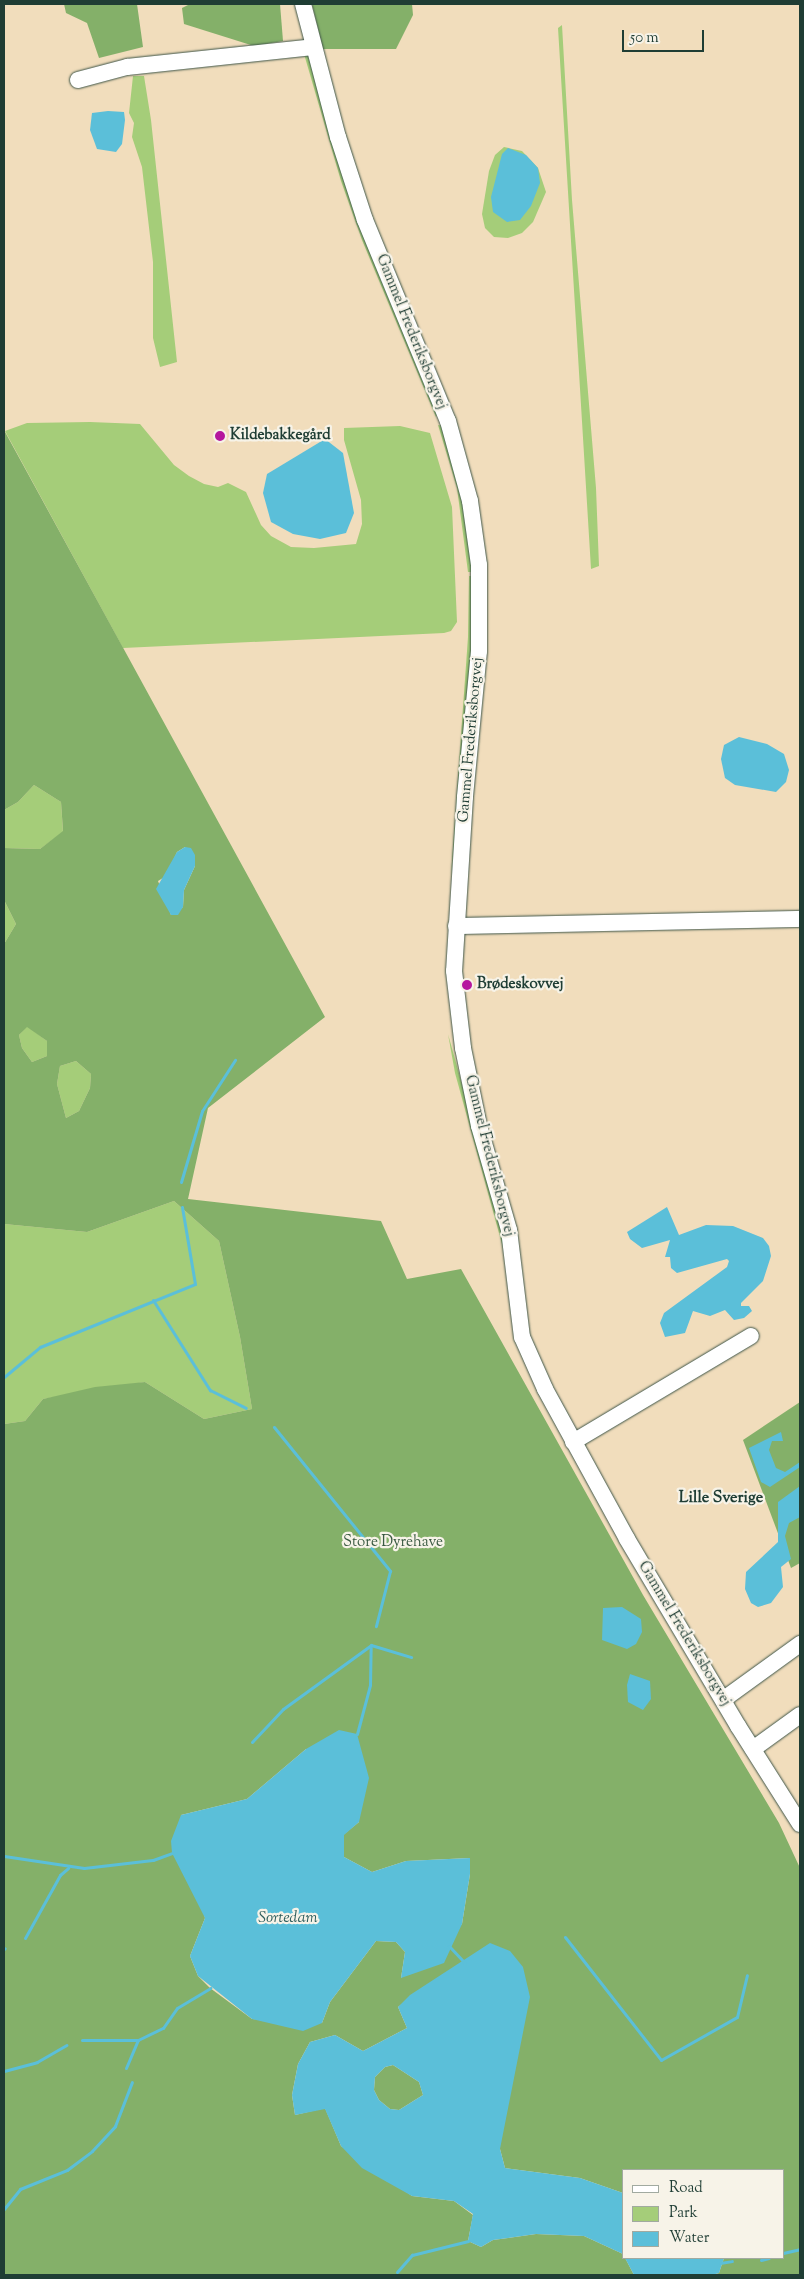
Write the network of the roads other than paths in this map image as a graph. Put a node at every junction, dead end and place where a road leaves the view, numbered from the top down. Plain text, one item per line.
1 (303, 4) edge
2 (313, 47) junction
3 (78, 80) dead end
4 (800, 918) edge
5 (456, 926) junction
6 (751, 1336) dead end
7 (573, 1442) junction
8 (800, 1644) edge
9 (724, 1700) junction
10 (800, 1715) edge
11 (754, 1749) junction
12 (800, 1824) edge

1 - 2 street, Gammel Frederiksborgvej
2 - 3 street
2 - 5 street, Gammel Frederiksborgvej
4 - 5 street
5 - 7 street, Gammel Frederiksborgvej
6 - 7 street
7 - 9 street, Gammel Frederiksborgvej
8 - 9 street
9 - 11 street, Gammel Frederiksborgvej
10 - 11 street
11 - 12 street, Gammel Frederiksborgvej

